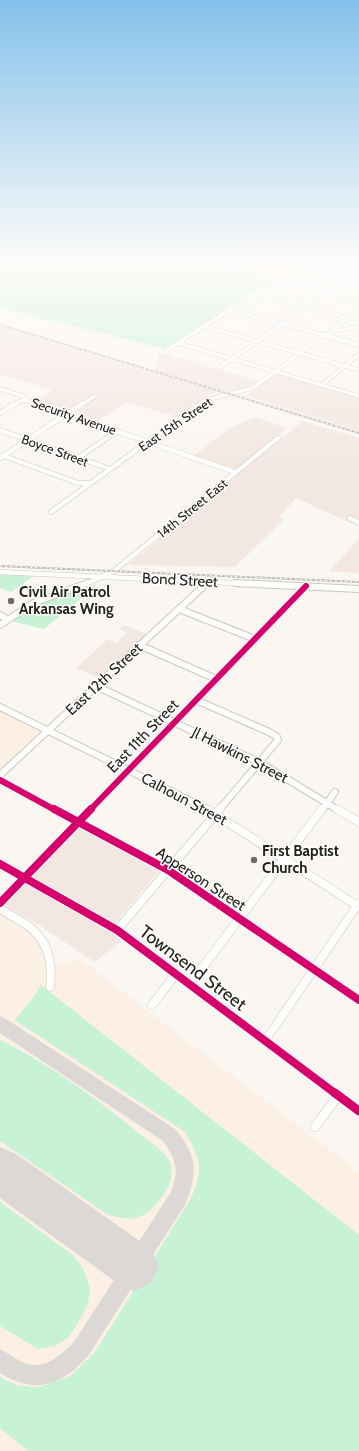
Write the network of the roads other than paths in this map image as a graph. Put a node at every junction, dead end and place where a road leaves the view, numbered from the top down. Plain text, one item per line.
1 (197, 331) edge
2 (221, 331) edge
3 (273, 331) edge
4 (308, 331) edge
5 (334, 331) edge
6 (342, 331) edge
7 (332, 333) junction
8 (324, 335) junction
9 (258, 341) junction
10 (178, 343) junction
11 (359, 345) edge
12 (300, 353) junction
13 (168, 354) dead end
14 (359, 354) edge
15 (232, 359) junction
16 (344, 366) junction
17 (219, 368) dead end
18 (359, 370) edge
19 (276, 371) junction
20 (322, 385) junction
21 (0, 388) edge
22 (95, 396) dead end
23 (359, 396) edge
24 (26, 400) junction
25 (0, 413) edge
26 (67, 414) junction
27 (0, 430) edge
28 (117, 430) junction
29 (278, 438) dead end
30 (27, 440) junction
31 (149, 441) junction
32 (2, 457) edge
33 (78, 458) junction
34 (110, 469) junction
35 (235, 472) junction
36 (91, 483) junction
37 (51, 512) dead end
38 (350, 518) dead end
39 (359, 523) edge
40 (123, 564) junction
41 (0, 572) edge
42 (80, 576) junction
43 (105, 577) junction
44 (134, 578) junction
45 (208, 582) junction
46 (86, 585) junction
47 (306, 586) junction
48 (359, 589) edge
49 (179, 609) junction
50 (0, 615) edge
51 (7, 619) junction
52 (0, 625) edge
53 (255, 639) junction
54 (139, 646) junction
55 (216, 679) junction
56 (96, 686) junction
57 (196, 700) junction
58 (0, 707) edge
59 (174, 722) junction
60 (48, 731) junction
61 (259, 762) junction
62 (128, 770) junction
63 (0, 775) edge
64 (0, 780) edge
65 (335, 792) dead end
66 (327, 802) junction
67 (216, 813) junction
68 (78, 822) junction
69 (359, 822) edge
70 (285, 858) junction
71 (0, 864) edge
72 (168, 870) junction
73 (24, 878) junction
74 (0, 903) edge
75 (358, 905) edge
76 (0, 908) edge
77 (239, 919) junction
78 (117, 930) junction
79 (314, 970) junction
80 (176, 974) junction
81 (190, 984) junction
82 (50, 987) dead end
83 (359, 1000) edge
84 (152, 1005) dead end
85 (265, 1041) junction
86 (338, 1096) junction
87 (359, 1111) edge
88 (315, 1127) dead end

1 - 10 street
2 - 9 street
3 - 9 street
4 - 8 street
5 - 7 street
6 - 7 highway
7 - 8 highway
7 - 11 main road
8 - 12 street, East 15th Street
9 - 12 street
9 - 15 street
10 - 13 street
10 - 15 street
12 - 16 street
12 - 19 street, East 15th Street
14 - 16 street
15 - 17 street
15 - 19 street
16 - 18 street
16 - 20 street
19 - 20 street
19 - 31 street, East 15th Street
20 - 23 street
21 - 24 street, Security Avenue
22 - 26 street
24 - 25 street
24 - 26 street, Security Avenue
26 - 28 street, Security Avenue
26 - 30 street
27 - 30 street, Boyce Street
28 - 31 street, Security Avenue
28 - 33 street
29 - 35 street, 14th Street East
30 - 32 street
30 - 33 street, Boyce Street
31 - 34 street, East 15th Street
31 - 35 street, Security Avenue
32 - 36 street
33 - 34 street, Boyce Street
34 - 36 street, East 15th Street
35 - 40 street, 14th Street East
36 - 37 street, East 15th Street
38 - 39 street
40 - 43 street, 14th Street East
40 - 44 street
41 - 42 street, Bond Street
42 - 43 street, Bond Street
42 - 46 street
43 - 44 street, Bond Street
43 - 46 street
44 - 45 street, Bond Street
44 - 46 street
45 - 47 street, Bond Street
45 - 49 street, East 12th Street
46 - 51 street
47 - 48 street, Bond Street
47 - 53 street, East 11th Street
49 - 53 street
49 - 54 street, East 12th Street
50 - 51 street
51 - 52 street
53 - 55 street, East 11th Street
54 - 55 street
54 - 56 street, East 12th Street
55 - 57 street, East 11th Street
56 - 59 street, Jl Hawkins Street
56 - 60 street, East 12th Street
57 - 59 street, East 11th Street
57 - 61 street
58 - 60 street, Calhoun Street
59 - 61 street, Jl Hawkins Street
59 - 62 street, East 11th Street
60 - 62 street, Calhoun Street
60 - 63 street, East 12th Street
61 - 66 street, Jl Hawkins Street
61 - 67 street
62 - 67 street, Calhoun Street
62 - 68 street, East 11th Street
64 - 68 street, Apperson Street
65 - 66 street
66 - 69 street, Jl Hawkins Street
66 - 70 street
67 - 70 street, Calhoun Street
67 - 72 street
68 - 72 street, Apperson Street
68 - 73 street, East 11th Street
70 - 75 street, Calhoun Street
70 - 77 street
71 - 73 street, Townsend Street
72 - 77 street, Apperson Street
72 - 78 street
73 - 74 street, East 11th Street
73 - 78 street, Townsend Street
75 - 79 street
76 - 82 street
77 - 79 street, Apperson Street
77 - 81 street
78 - 80 street, Townsend Street
79 - 83 street, Apperson Street
79 - 85 street
80 - 81 street, Townsend Street
80 - 84 street
81 - 85 street, Townsend Street
85 - 86 street, Townsend Street
86 - 87 street, Townsend Street
86 - 88 street

